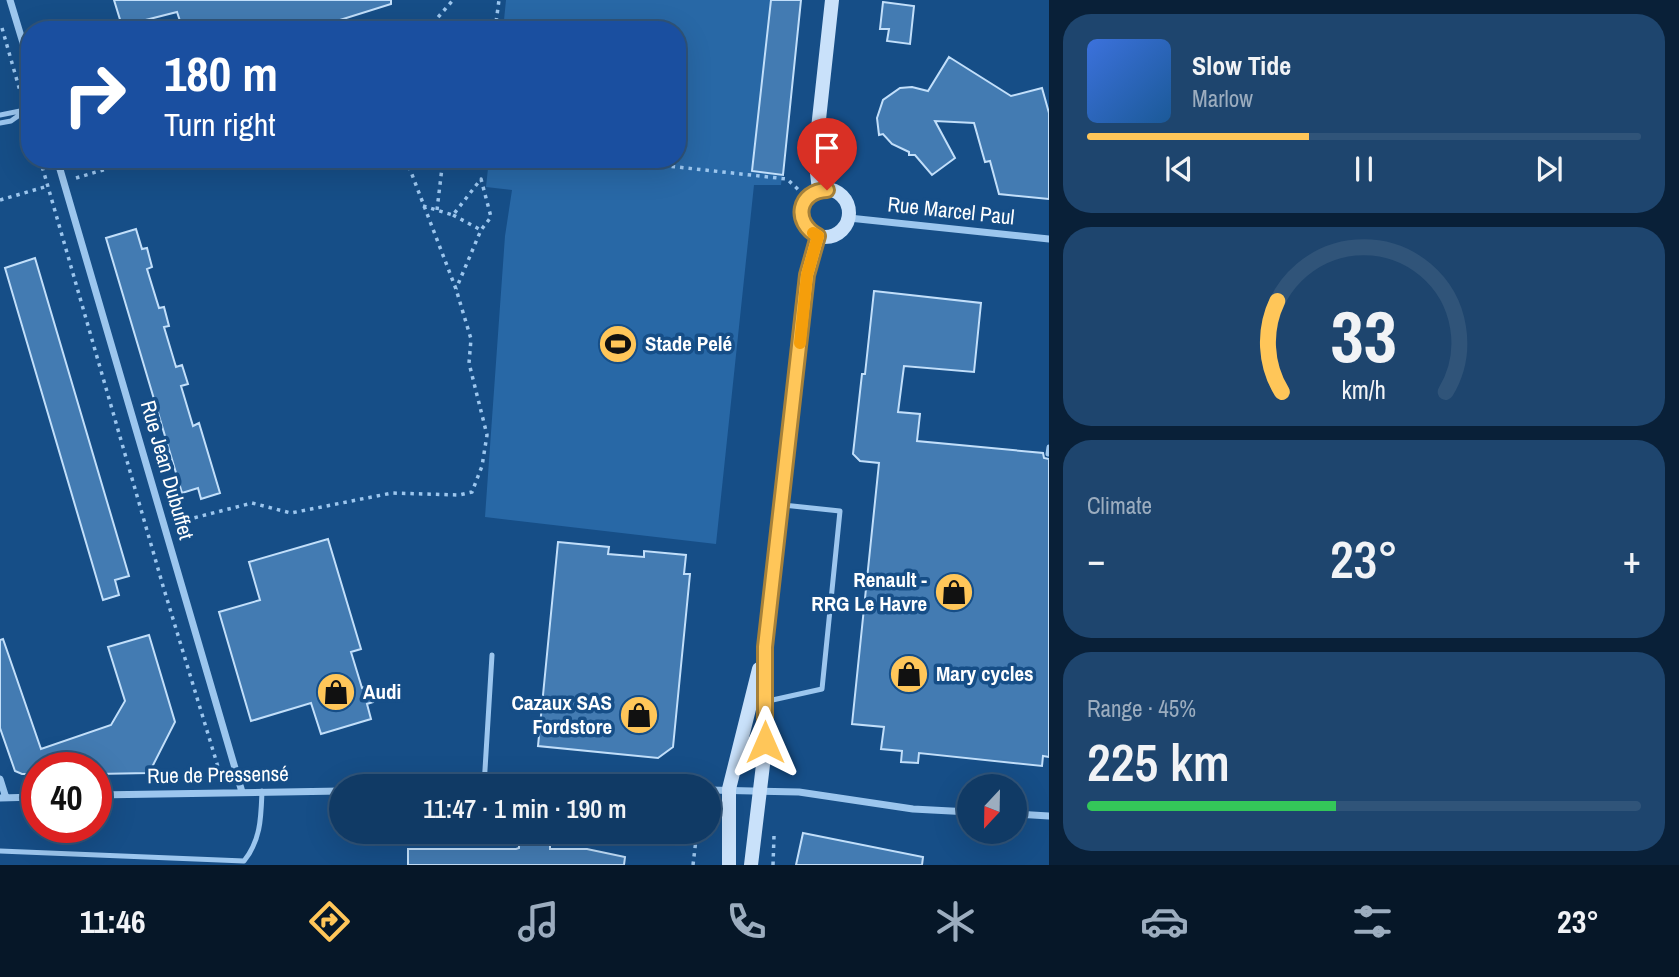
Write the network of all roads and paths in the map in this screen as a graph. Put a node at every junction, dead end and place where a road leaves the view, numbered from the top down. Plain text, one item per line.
1 (10, 0) edge
2 (499, 0) edge
3 (832, 0) edge
4 (451, 2) edge
5 (0, 21) edge
6 (435, 21) edge
7 (496, 21) edge
8 (21, 36) edge
9 (21, 88) edge
10 (21, 111) edge
11 (0, 115) edge
12 (21, 115) edge
13 (0, 123) edge
14 (43, 168) edge
15 (60, 168) edge
16 (410, 168) edge
17 (442, 168) edge
18 (686, 168) edge
19 (820, 190) junction
20 (807, 198) junction
21 (423, 206) junction
22 (437, 210) junction
23 (453, 215) junction
24 (849, 218) junction
25 (481, 230) junction
26 (818, 236) junction
27 (1049, 239) edge
28 (456, 289) junction
29 (1049, 447) edge
30 (1048, 454) edge
31 (781, 505) junction
32 (165, 525) junction
33 (765, 647) junction
34 (492, 655) dead end
35 (765, 701) junction
36 (485, 774) edge
37 (0, 779) edge
38 (721, 789) edge
39 (729, 789) junction
40 (761, 790) junction
41 (262, 791) junction
42 (329, 791) edge
43 (225, 792) junction
44 (242, 792) junction
45 (112, 796) edge
46 (21, 797) edge
47 (3, 798) edge
48 (957, 811) edge
49 (1027, 815) edge
50 (1049, 816) edge
51 (774, 829) dead end
52 (695, 844) edge
53 (0, 851) edge
54 (693, 865) edge
55 (729, 865) edge
56 (751, 865) edge
57 (774, 865) edge

1 - 8 street
2 - 7 path
3 - 19 street
4 - 6 path
5 - 9 path
10 - 11 lane
12 - 13 lane
14 - 43 path
15 - 32 street, Rue Jean Dubuffet
16 - 21 path
17 - 22 path
18 - 20 path
19 - 20 street
19 - 24 street
20 - 26 street
21 - 22 path
21 - 28 path
22 - 23 path
23 - 25 path
23 - 25 path
24 - 26 street
24 - 27 street, Rue Marcel Paul
25 - 28 path
26 - 31 street
28 - 32 path
29 - 30 lane
31 - 33 street
31 - 35 lane
32 - 44 street, Rue Jean Dubuffet
33 - 35 street
33 - 39 street
34 - 36 lane
35 - 40 street
37 - 47 street
38 - 39 street
39 - 40 street
39 - 55 street
40 - 48 street
40 - 56 street
41 - 42 street, Rue de Pressensé
41 - 44 street, Rue de Pressensé
41 - 53 lane
43 - 44 street, Rue de Pressensé
43 - 45 street, Rue de Pressensé
46 - 47 street
49 - 50 street
51 - 57 path
52 - 54 path

